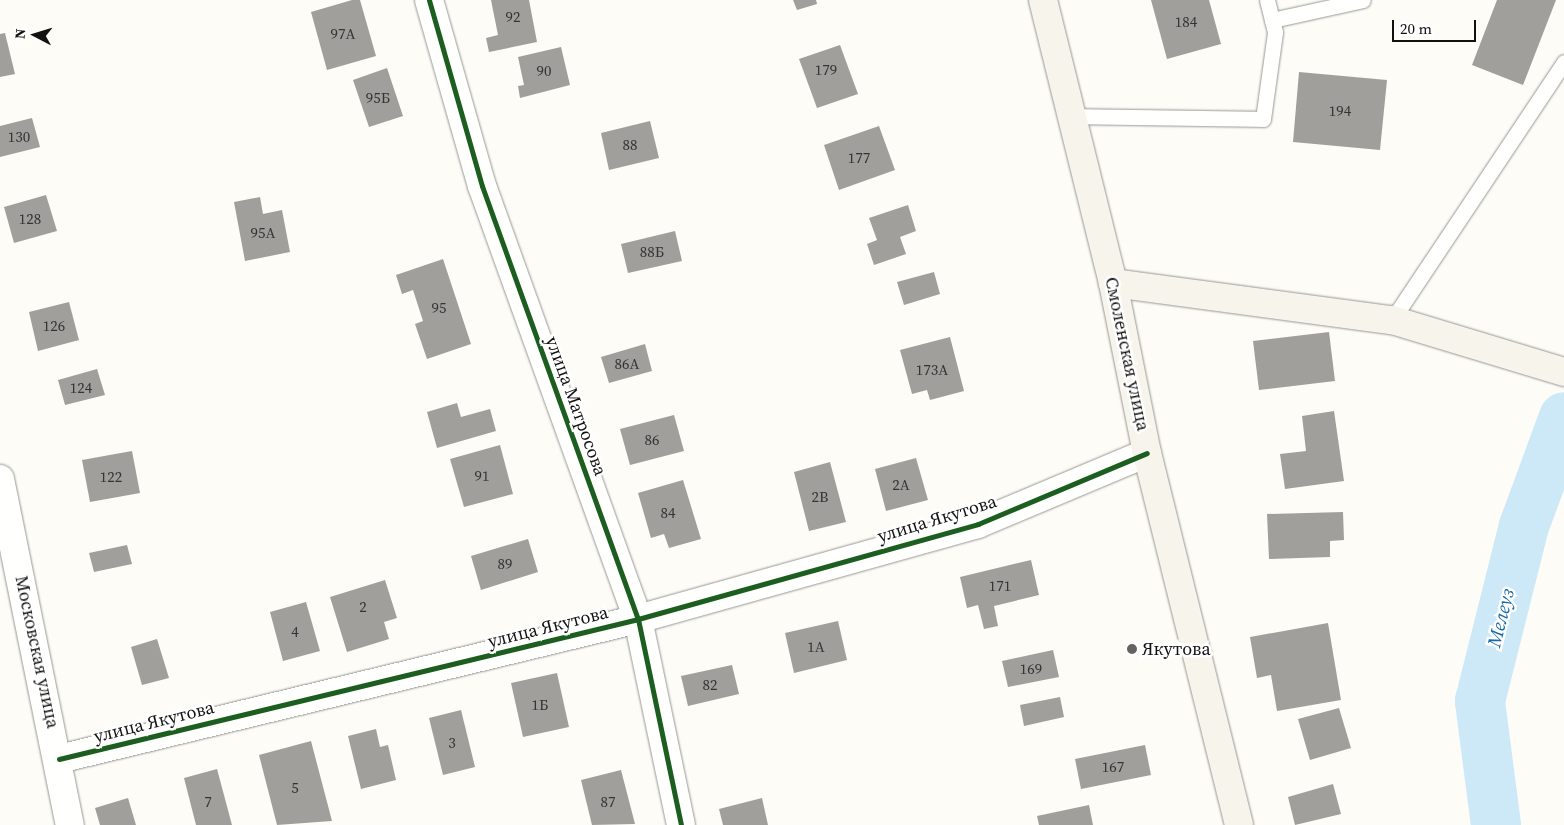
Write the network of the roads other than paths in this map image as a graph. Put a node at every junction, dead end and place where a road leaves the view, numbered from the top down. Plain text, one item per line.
1 (429, 0) edge
2 (1044, 0) edge
3 (1267, 0) edge
4 (1362, 0) edge
5 (1272, 20) junction
6 (1564, 62) edge
7 (1072, 116) junction
8 (1113, 283) junction
9 (1392, 320) junction
10 (1564, 372) edge
11 (1147, 452) junction
12 (0, 479) edge
13 (3, 505) edge
14 (638, 620) junction
15 (59, 759) junction
16 (70, 825) edge
17 (681, 825) edge
18 (1239, 825) edge

1 - 14 street, улица Матросова
2 - 7 main road, Смоленская улица
3 - 5 lane
4 - 5 lane
5 - 7 lane
6 - 9 lane
7 - 8 main road, Смоленская улица
8 - 9 main road
8 - 11 main road, Смоленская улица
9 - 10 main road
11 - 14 street, улица Якутова
11 - 18 main road, Смоленская улица
12 - 13 street, Московская улица
13 - 15 street, Московская улица
14 - 15 street, улица Якутова
14 - 17 street, улица Матросова
15 - 16 street, Московская улица

